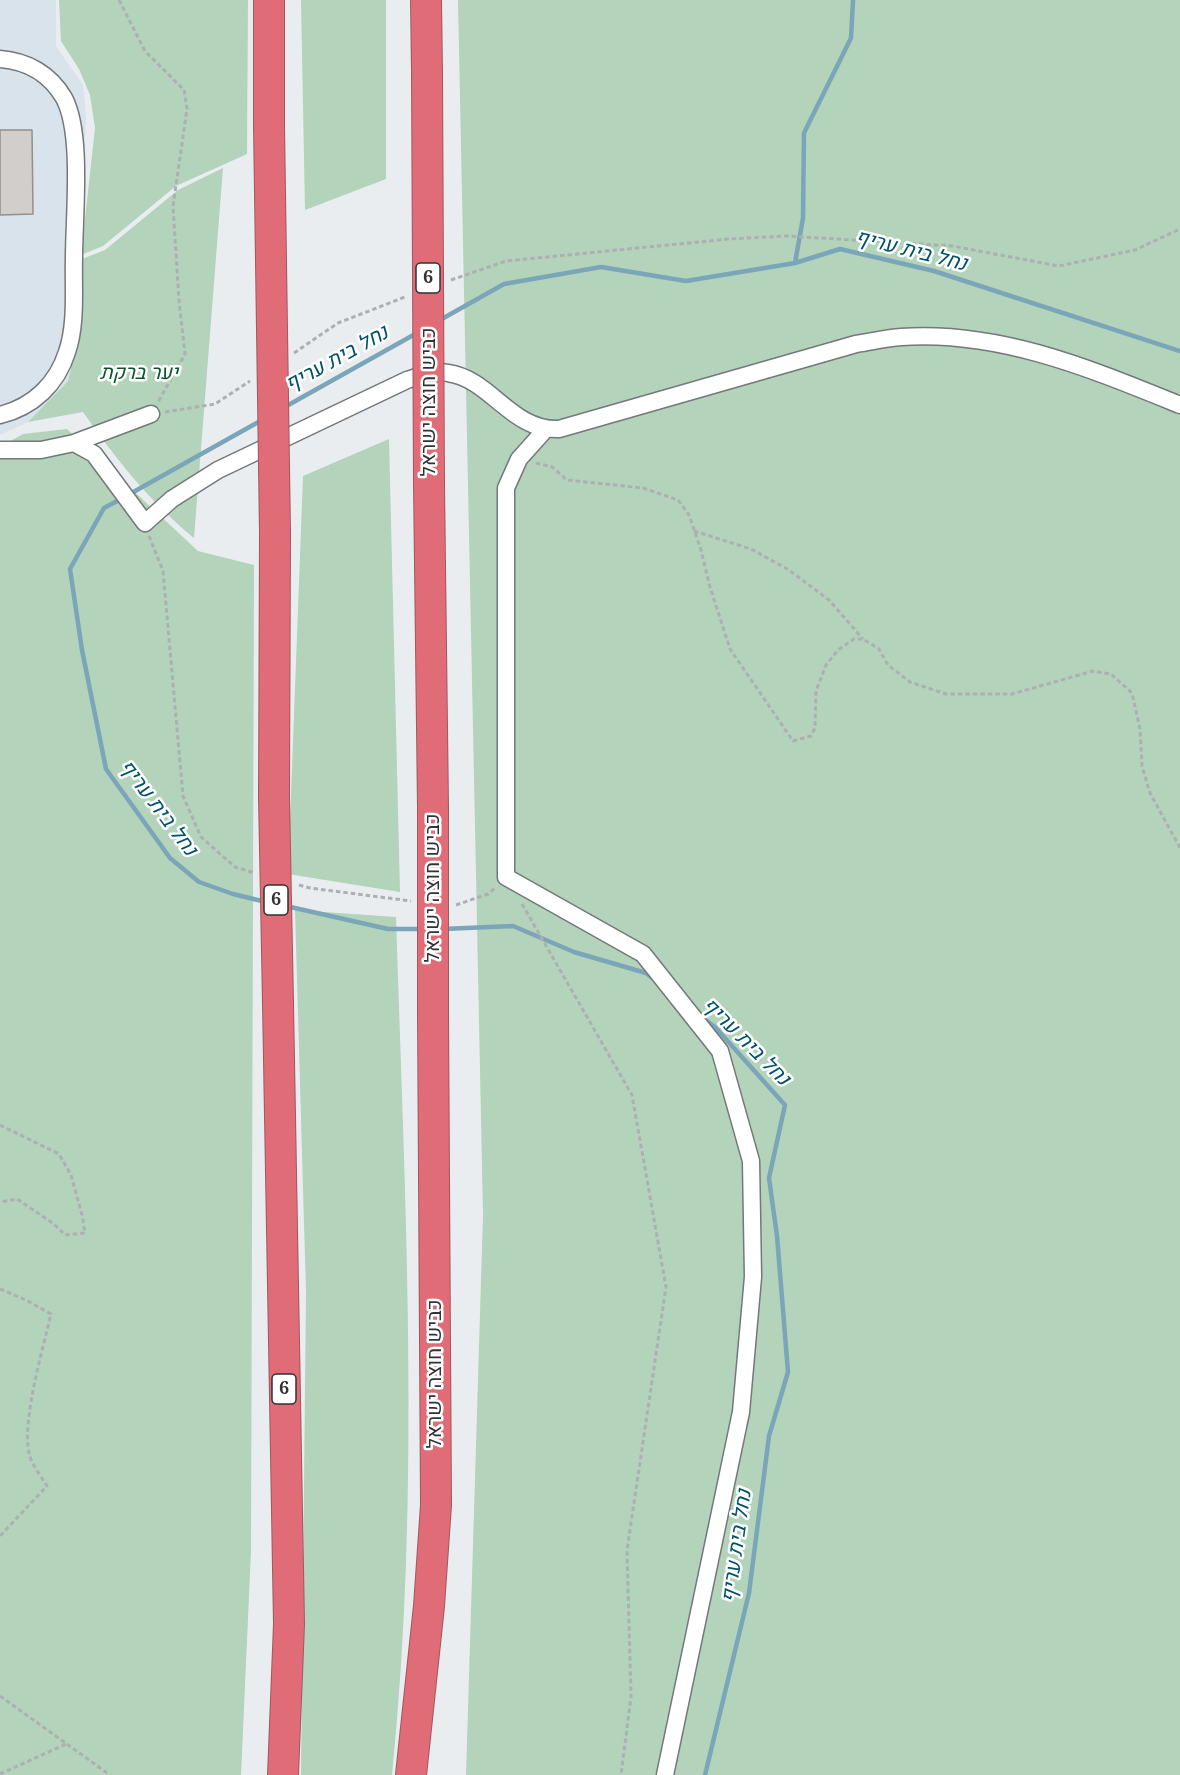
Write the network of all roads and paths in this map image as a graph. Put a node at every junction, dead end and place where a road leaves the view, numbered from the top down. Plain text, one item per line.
1 (119, 0) edge
2 (268, 0) edge
3 (426, 0) edge
4 (0, 59) edge
5 (1180, 229) edge
6 (443, 282) dead end
7 (412, 295) dead end
8 (291, 354) dead end
9 (253, 379) dead end
10 (1180, 405) edge
11 (151, 414) junction
12 (0, 415) edge
13 (546, 430) junction
14 (74, 443) junction
15 (0, 450) edge
16 (519, 459) junction
17 (694, 531) junction
18 (862, 639) junction
19 (1180, 848) edge
20 (506, 877) junction
21 (0, 1125) edge
22 (0, 1202) edge
23 (0, 1288) edge
24 (0, 1536) edge
25 (0, 1696) edge
26 (66, 1744) junction
27 (0, 1774) edge
28 (110, 1775) edge
29 (283, 1775) edge
30 (411, 1775) edge
31 (621, 1775) edge
32 (665, 1775) edge

1 - 11 path
2 - 29 highway, 6, bridge
3 - 30 highway, כביש חוצה ישראל / 6, bridge
4 - 12 street
5 - 6 path
7 - 8 path
9 - 11 path
10 - 13 street
11 - 14 street
13 - 14 street
13 - 16 street
14 - 15 street
16 - 17 path
16 - 20 street
17 - 18 path
17 - 18 path
18 - 19 path
20 - 31 path
20 - 32 street
21 - 22 path
23 - 24 path
25 - 26 path
26 - 27 path
26 - 28 path

